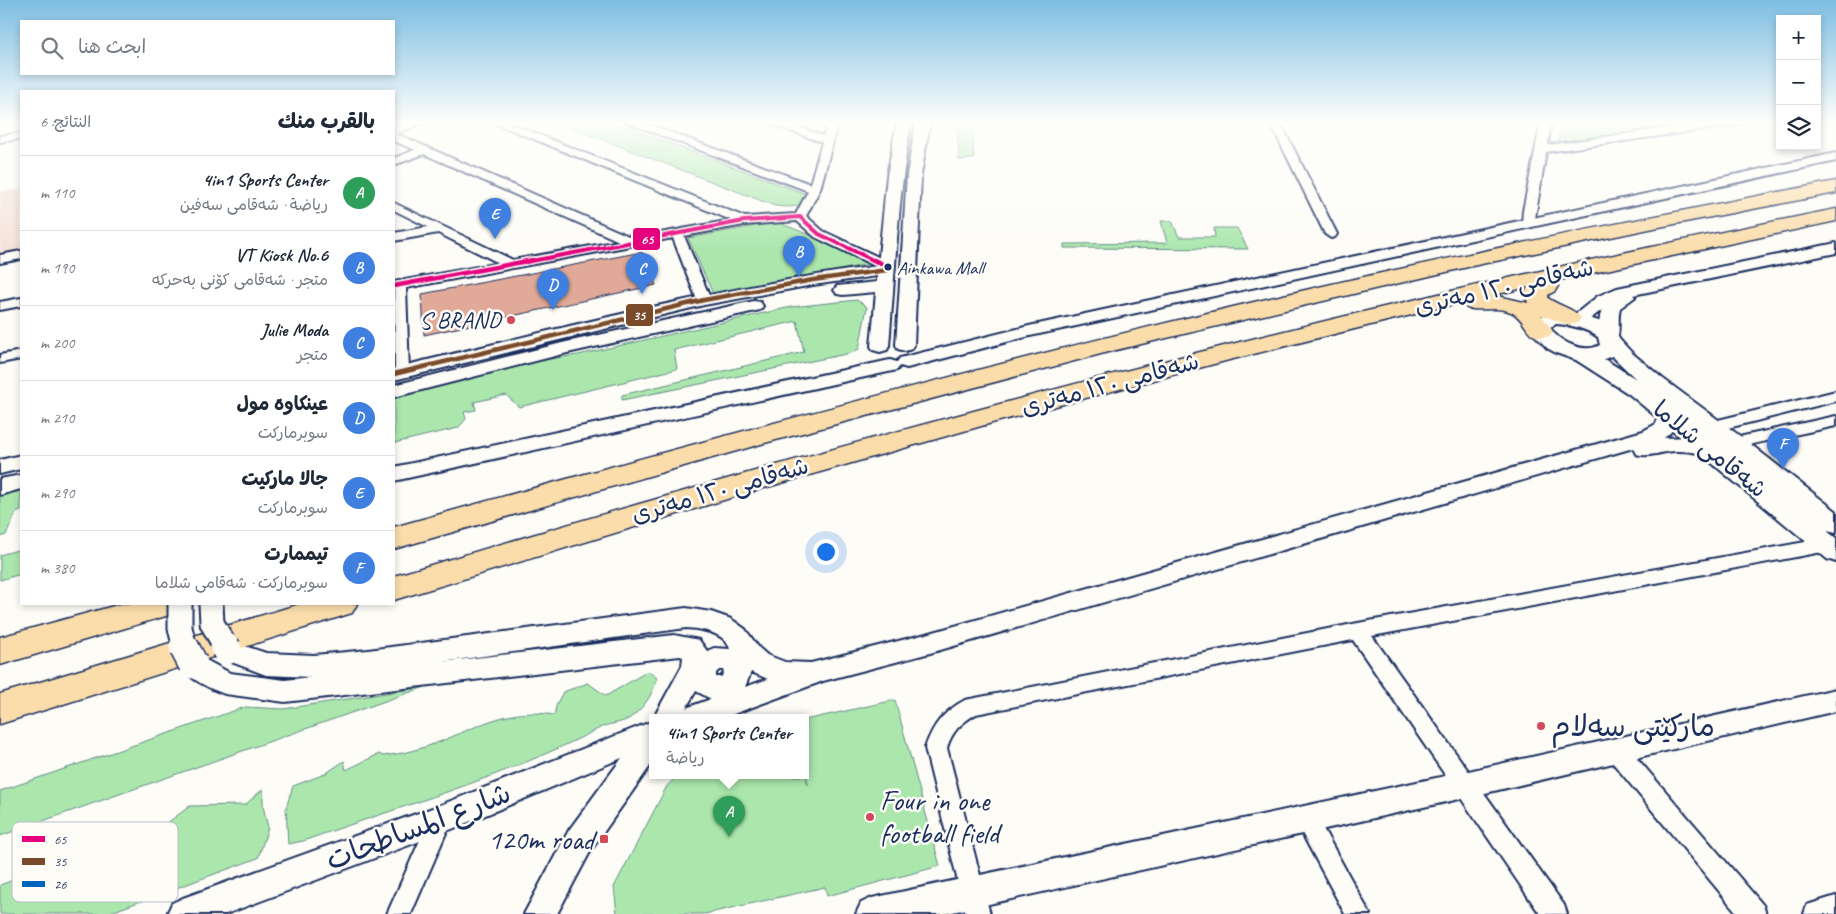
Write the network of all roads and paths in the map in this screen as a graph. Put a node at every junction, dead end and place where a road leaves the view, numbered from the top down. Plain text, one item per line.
1 (457, 165) edge
2 (605, 165) edge
3 (748, 165) edge
4 (821, 165) edge
5 (896, 165) edge
6 (916, 165) edge
7 (1296, 165) edge
8 (1539, 165) edge
9 (1801, 165) edge
10 (1836, 187) edge
11 (814, 189) junction
12 (395, 207) edge
13 (1836, 214) edge
14 (800, 217) junction
15 (744, 220) junction
16 (1528, 224) junction
17 (439, 229) junction
18 (677, 233) junction
19 (1331, 234) dead end
20 (395, 237) edge
21 (632, 242) junction
22 (1836, 248) edge
23 (20, 255) edge
24 (0, 259) edge
25 (1605, 263) junction
26 (510, 264) junction
27 (887, 274) junction
28 (1672, 283) junction
29 (837, 284) junction
30 (396, 286) edge
31 (704, 300) junction
32 (20, 302) edge
33 (0, 306) edge
34 (1372, 317) junction
35 (1573, 319) junction
36 (1541, 331) junction
37 (1610, 340) junction
38 (1580, 353) junction
39 (894, 354) junction
40 (20, 355) edge
41 (0, 359) edge
42 (398, 373) edge
43 (395, 391) edge
44 (1836, 396) edge
45 (1668, 414) junction
46 (1836, 421) edge
47 (1710, 437) junction
48 (1734, 443) junction
49 (20, 462) edge
50 (395, 462) edge
51 (1564, 462) junction
52 (0, 467) edge
53 (395, 474) edge
54 (20, 482) edge
55 (0, 488) edge
56 (395, 538) edge
57 (1833, 540) edge
58 (395, 588) edge
59 (162, 605) edge
60 (180, 605) edge
61 (211, 605) edge
62 (339, 605) edge
63 (1358, 631) junction
64 (0, 652) edge
65 (700, 664) junction
66 (732, 671) junction
67 (821, 671) junction
68 (768, 691) junction
69 (1836, 700) edge
70 (0, 709) edge
71 (668, 714) edge
72 (695, 714) edge
73 (703, 714) edge
74 (649, 736) edge
75 (649, 745) edge
76 (1616, 750) junction
77 (1464, 785) junction
78 (441, 819) junction
79 (1306, 820) junction
80 (975, 903) edge
81 (1836, 908) edge
82 (182, 914) edge
83 (399, 914) edge
84 (540, 914) edge
85 (872, 914) edge
86 (1358, 914) edge
87 (1555, 914) edge
88 (1754, 914) edge
89 (1816, 914) edge

1 - 21 street
2 - 15 street
3 - 11 street
4 - 11 street
5 - 27 street
6 - 39 street
7 - 19 street
8 - 16 street
9 - 16 street
10 - 56 highway, شەقامی ١٢٠ مەتری
11 - 14 street
12 - 17 street
13 - 25 highway, شەقامی ١٢٠ مەتری
14 - 15 street
14 - 27 street
15 - 18 street
16 - 39 street
17 - 20 street
17 - 26 street
18 - 21 street
18 - 31 street
21 - 26 street
22 - 28 street
23 - 24 street
25 - 34 highway, شەقامی ١٢٠ مەتری
25 - 35 highway
26 - 30 street
27 - 29 street
27 - 39 street
28 - 35 street
28 - 37 street
29 - 31 street
29 - 43 street
30 - 42 street
31 - 42 street
32 - 33 street
34 - 36 highway
34 - 58 highway, شەقامی ١٢٠ مەتری
35 - 36 main road
35 - 37 main road, شەقامی شلاما
36 - 38 main road, شەقامی شلاما
37 - 38 main road, شەقامی شلاما
37 - 47 main road, شەقامی شلاما
38 - 45 main road, شەقامی شلاما
39 - 50 street
39 - 53 street
40 - 41 street
44 - 47 street
45 - 47 main road, شەقامی شلاما
45 - 51 street
46 - 48 street
47 - 48 main road, شەقامی شلاما
47 - 51 street
47 - 57 main road, شەقامی شلاما
48 - 57 main road, شەقامی شلاما
49 - 52 street
51 - 67 street
54 - 55 street
57 - 63 street
59 - 64 highway
60 - 65 street, bridge
61 - 66 street, bridge
62 - 70 highway
63 - 77 street
63 - 80 street
65 - 66 street
65 - 71 street
66 - 67 street
66 - 68 street
66 - 72 street
67 - 68 street
68 - 73 street
69 - 76 street
74 - 78 street, شارع المساطحات
75 - 84 street
76 - 77 street
76 - 88 street
77 - 79 street
77 - 87 street
78 - 82 street, شارع المساطحات
78 - 83 street
79 - 80 street
79 - 86 street
80 - 85 street
81 - 89 street

